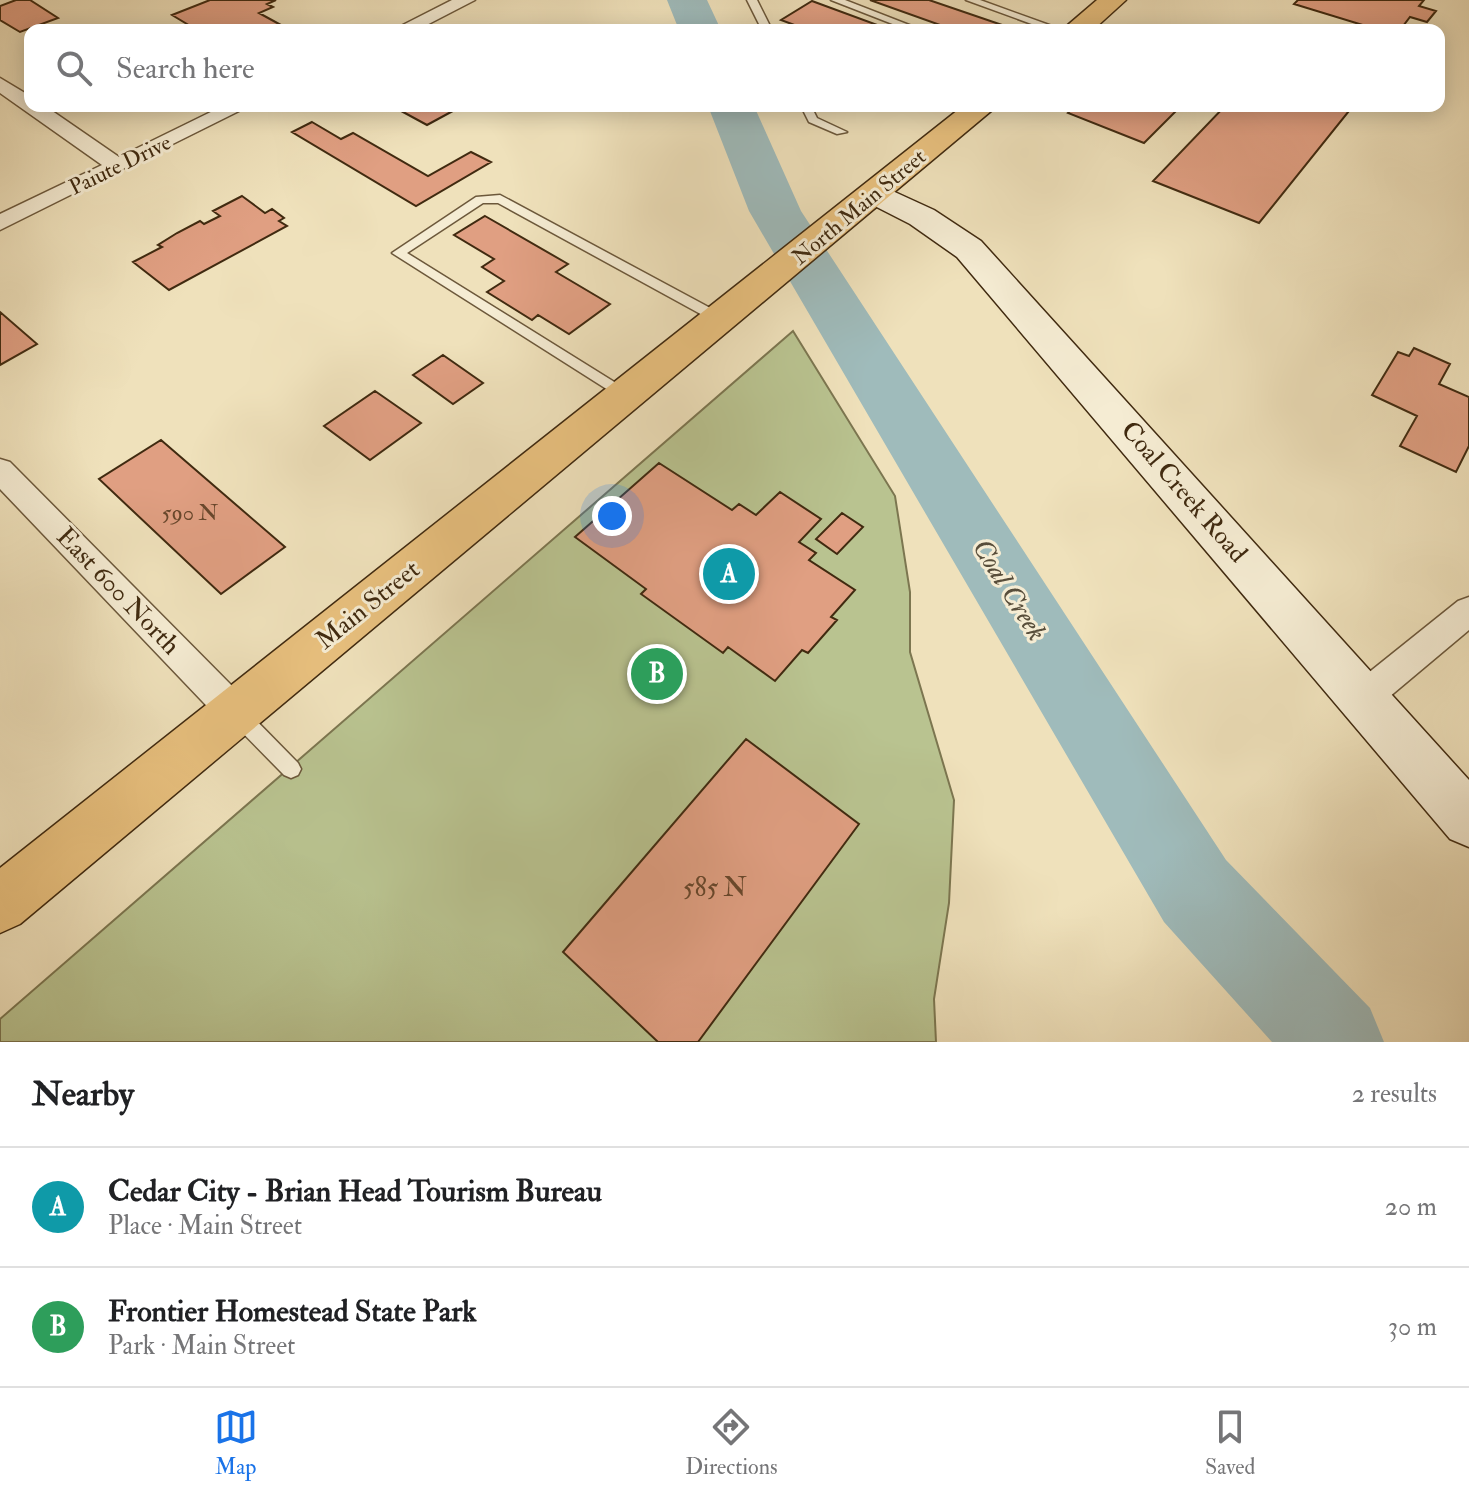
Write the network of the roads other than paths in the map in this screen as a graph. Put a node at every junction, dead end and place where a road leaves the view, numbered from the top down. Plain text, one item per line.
1 (466, 0) edge
2 (752, 0) edge
3 (836, 0) edge
4 (971, 0) edge
5 (1113, 0) edge
6 (415, 24) edge
7 (764, 24) edge
8 (901, 24) edge
9 (1041, 24) edge
10 (1083, 24) edge
11 (0, 84) edge
12 (24, 100) edge
13 (41, 112) edge
14 (227, 112) edge
15 (809, 112) edge
16 (975, 112) edge
17 (841, 132) dead end
18 (118, 166) junction
19 (875, 193) junction
20 (0, 223) edge
21 (729, 314) junction
22 (627, 397) junction
23 (0, 470) edge
24 (1469, 611) edge
25 (1364, 697) junction
26 (235, 712) junction
27 (291, 769) dead end
28 (1469, 820) edge
29 (0, 904) edge

1 - 6 street
2 - 7 lane
3 - 8 lane
4 - 9 lane
5 - 10 main road
11 - 12 street
13 - 18 street
14 - 18 street, Paiute Drive
15 - 17 lane
16 - 19 main road, North Main Street
18 - 20 street, Paiute Drive
19 - 21 main road, North Main Street
19 - 25 main road, Coal Creek Road
21 - 22 main road, Main Street
21 - 22 lane
22 - 26 main road, Main Street
23 - 26 street, East 600 North
24 - 25 street
25 - 28 main road, Coal Creek Road
26 - 27 lane
26 - 29 main road, Main Street

